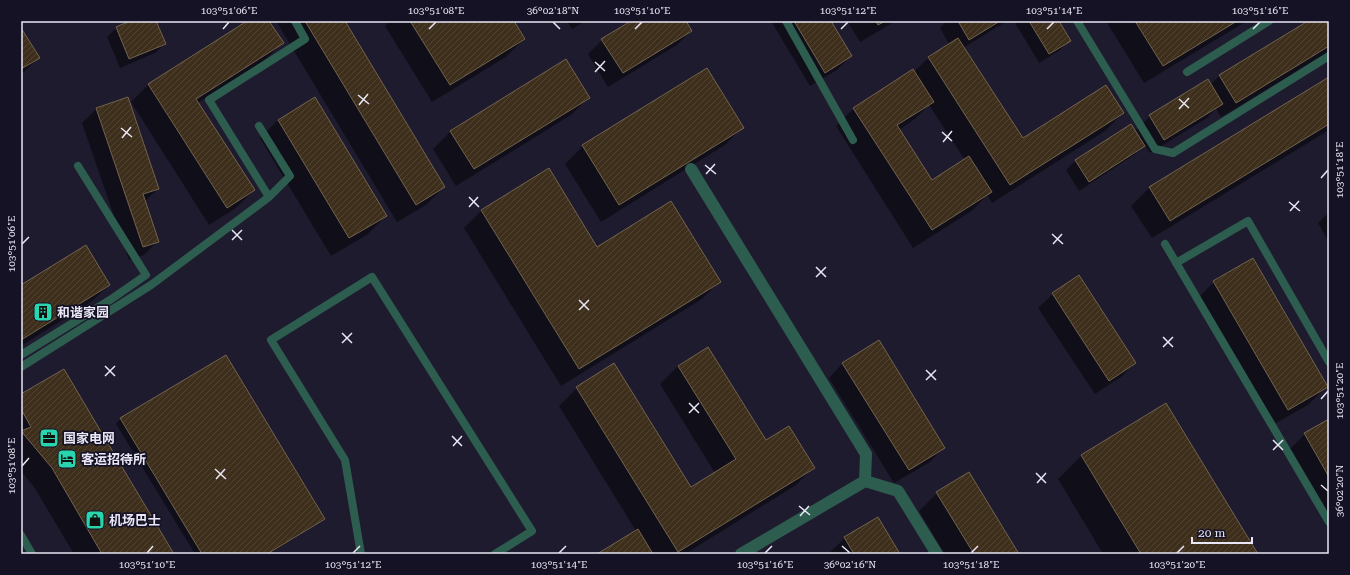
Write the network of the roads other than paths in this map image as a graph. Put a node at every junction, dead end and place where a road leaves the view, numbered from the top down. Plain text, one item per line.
1 (294, 21) edge
2 (786, 21) edge
3 (1077, 21) edge
4 (1269, 21) edge
5 (1329, 56) edge
6 (1187, 72) dead end
7 (258, 126) dead end
8 (853, 140) dead end
9 (78, 166) dead end
10 (691, 169) dead end
11 (269, 197) junction
12 (1165, 244) dead end
13 (1176, 263) junction
14 (21, 355) edge
15 (1329, 362) edge
16 (21, 367) edge
17 (865, 481) junction
18 (1329, 522) edge
19 (21, 535) edge
20 (32, 554) edge
21 (361, 554) edge
22 (495, 554) edge
23 (741, 554) edge
24 (937, 554) edge

1 - 11 lane
2 - 8 lane
3 - 5 lane
4 - 6 lane
7 - 11 lane
9 - 14 lane
10 - 17 street
11 - 16 lane
12 - 13 lane
13 - 15 lane
13 - 18 lane
17 - 23 street
17 - 24 street
19 - 20 lane
21 - 22 lane

